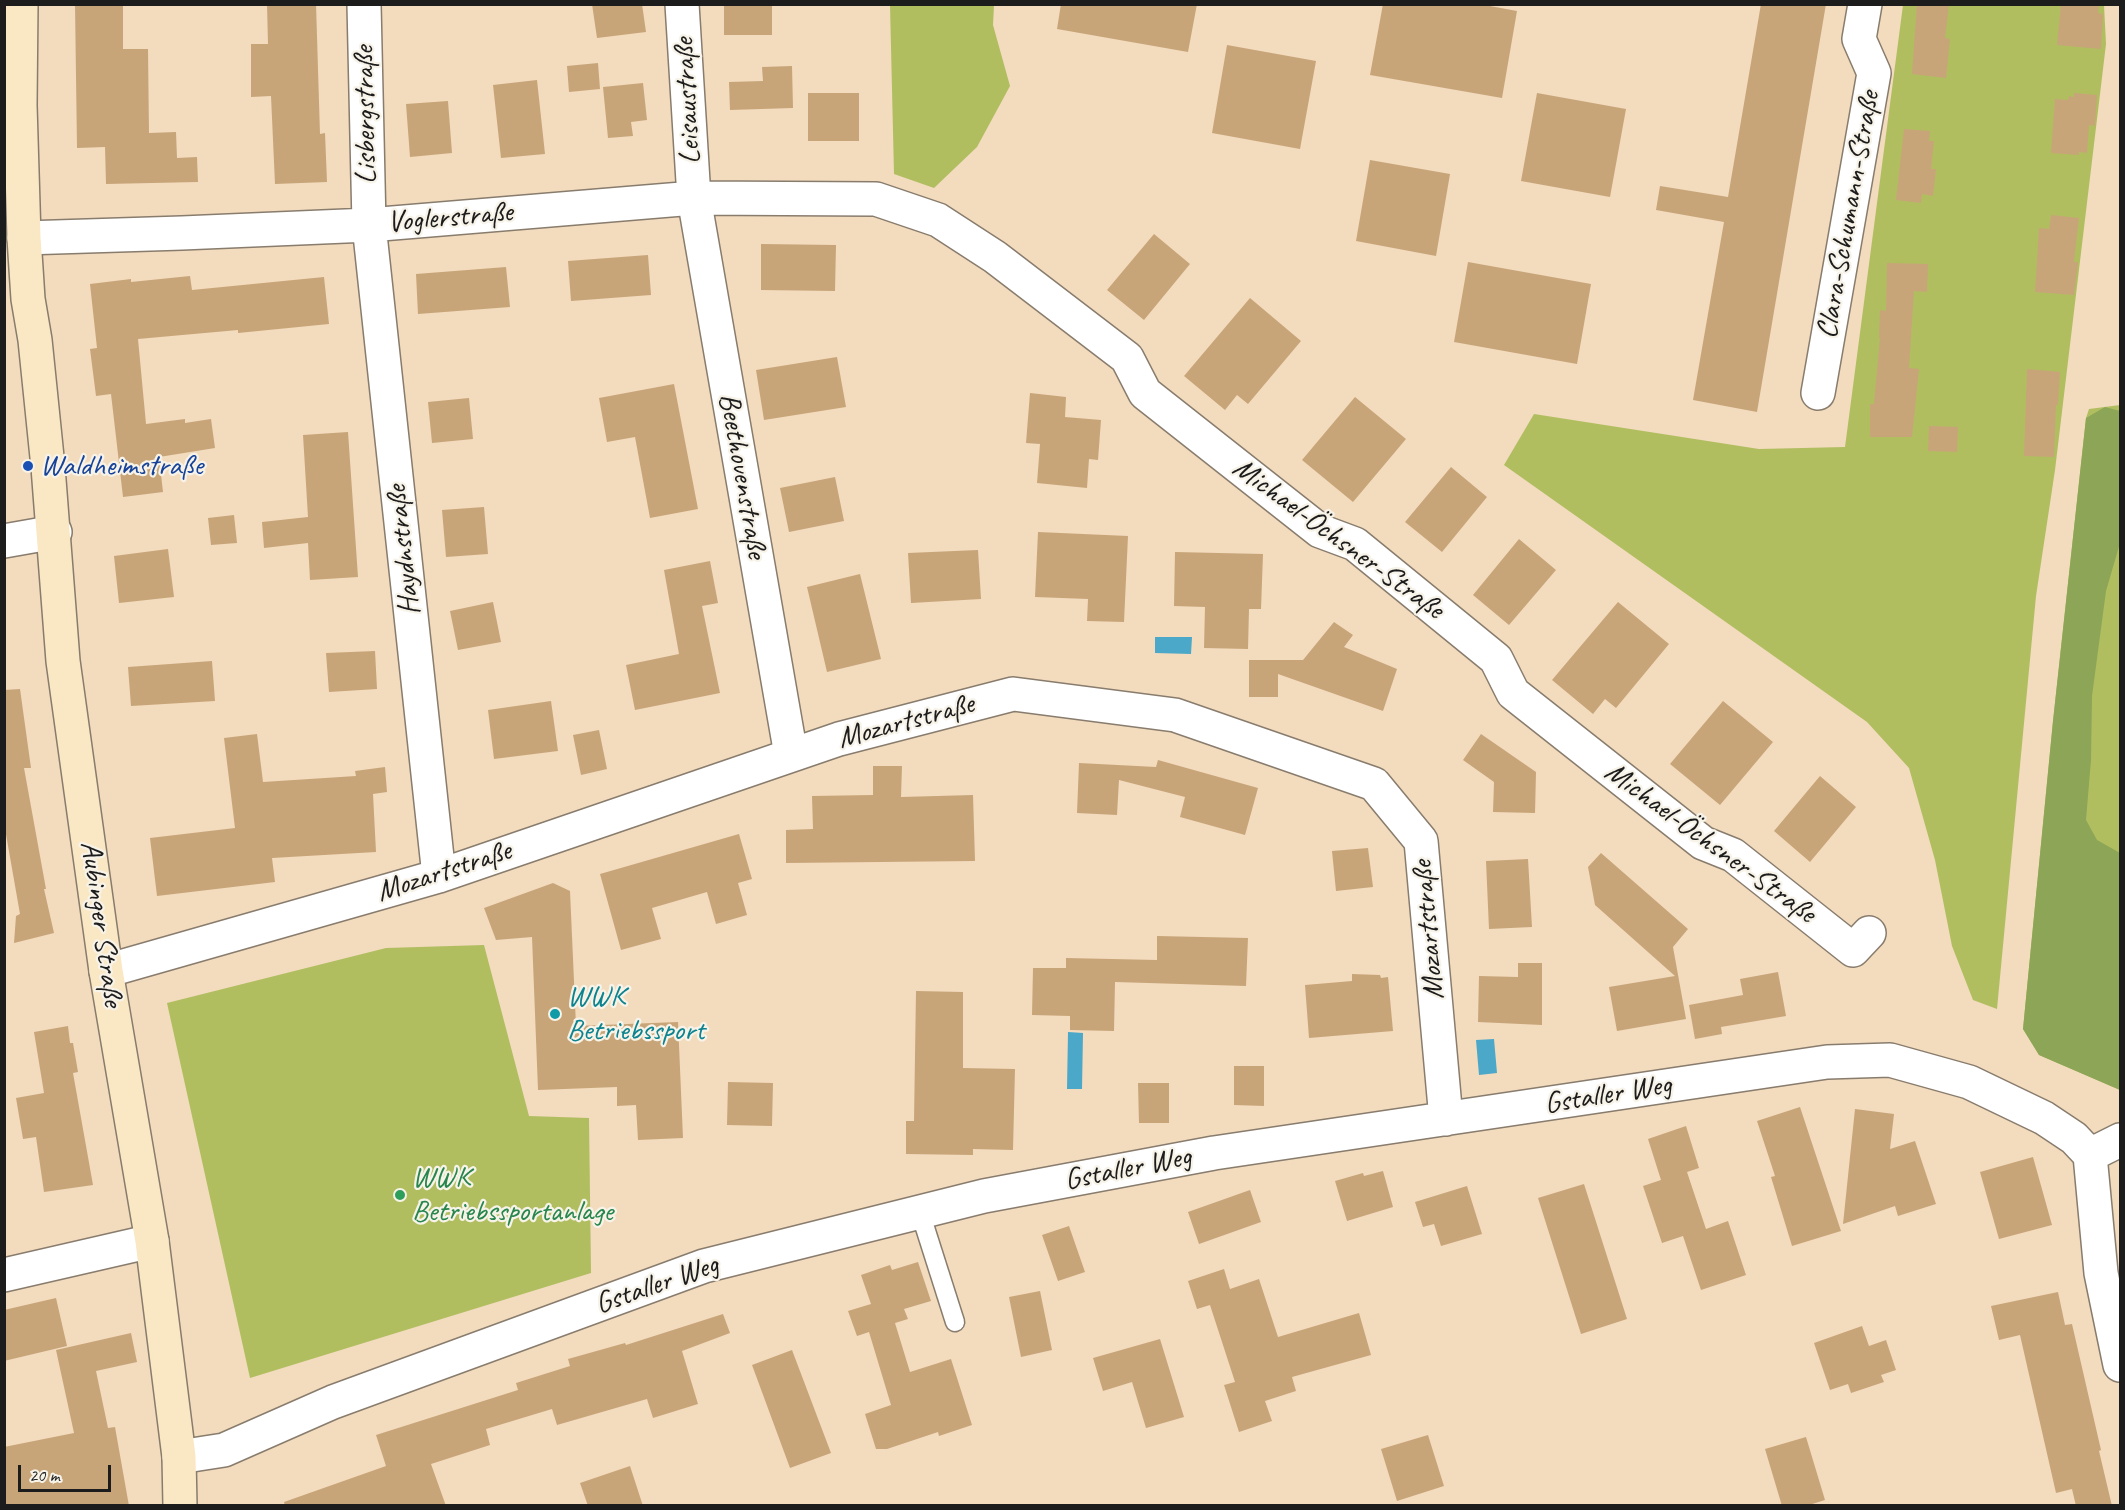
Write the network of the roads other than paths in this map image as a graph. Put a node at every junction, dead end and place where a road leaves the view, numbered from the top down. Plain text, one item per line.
1 (21, 4) edge
2 (364, 4) edge
3 (682, 4) edge
4 (1865, 4) edge
5 (12, 106) edge
6 (694, 198) junction
7 (876, 199) joint
8 (369, 225) junction
9 (24, 238) junction
10 (1818, 393) dead end
11 (55, 532) junction
12 (4, 541) edge
13 (791, 755) junction
14 (439, 876) junction
15 (1869, 933) dead end
16 (106, 971) junction
17 (1446, 1119) junction
18 (2121, 1140) edge
19 (2090, 1155) junction
20 (920, 1212) junction
21 (152, 1241) junction
22 (4, 1275) edge
23 (955, 1322) dead end
24 (2121, 1365) edge
25 (179, 1457) junction
26 (180, 1506) edge

1 - 5 street, Aubinger Straße
2 - 8 street, Lisbergstraße
3 - 6 street, Leisaustraße
4 - 10 street, Clara-Schumann-Straße
5 - 9 street, Aubinger Straße
6 - 7 street, Voglerstraße
6 - 8 street, Voglerstraße
6 - 13 street, Beethovenstraße
7 - 15 street, Michael-Öchsner-Straße
8 - 9 street, Voglerstraße
8 - 14 street, Haydnstraße
9 - 11 street, Aubinger Straße
11 - 12 street
11 - 16 street, Aubinger Straße
13 - 14 street, Mozartstraße
13 - 17 street, Mozartstraße
14 - 16 street, Mozartstraße
16 - 21 street, Aubinger Straße
17 - 19 street, Gstaller Weg
17 - 20 street, Gstaller Weg
18 - 19 street
19 - 24 street
20 - 23 lane
20 - 25 street, Gstaller Weg
21 - 22 street
21 - 25 street, Aubinger Straße
25 - 26 street, Aubinger Straße

